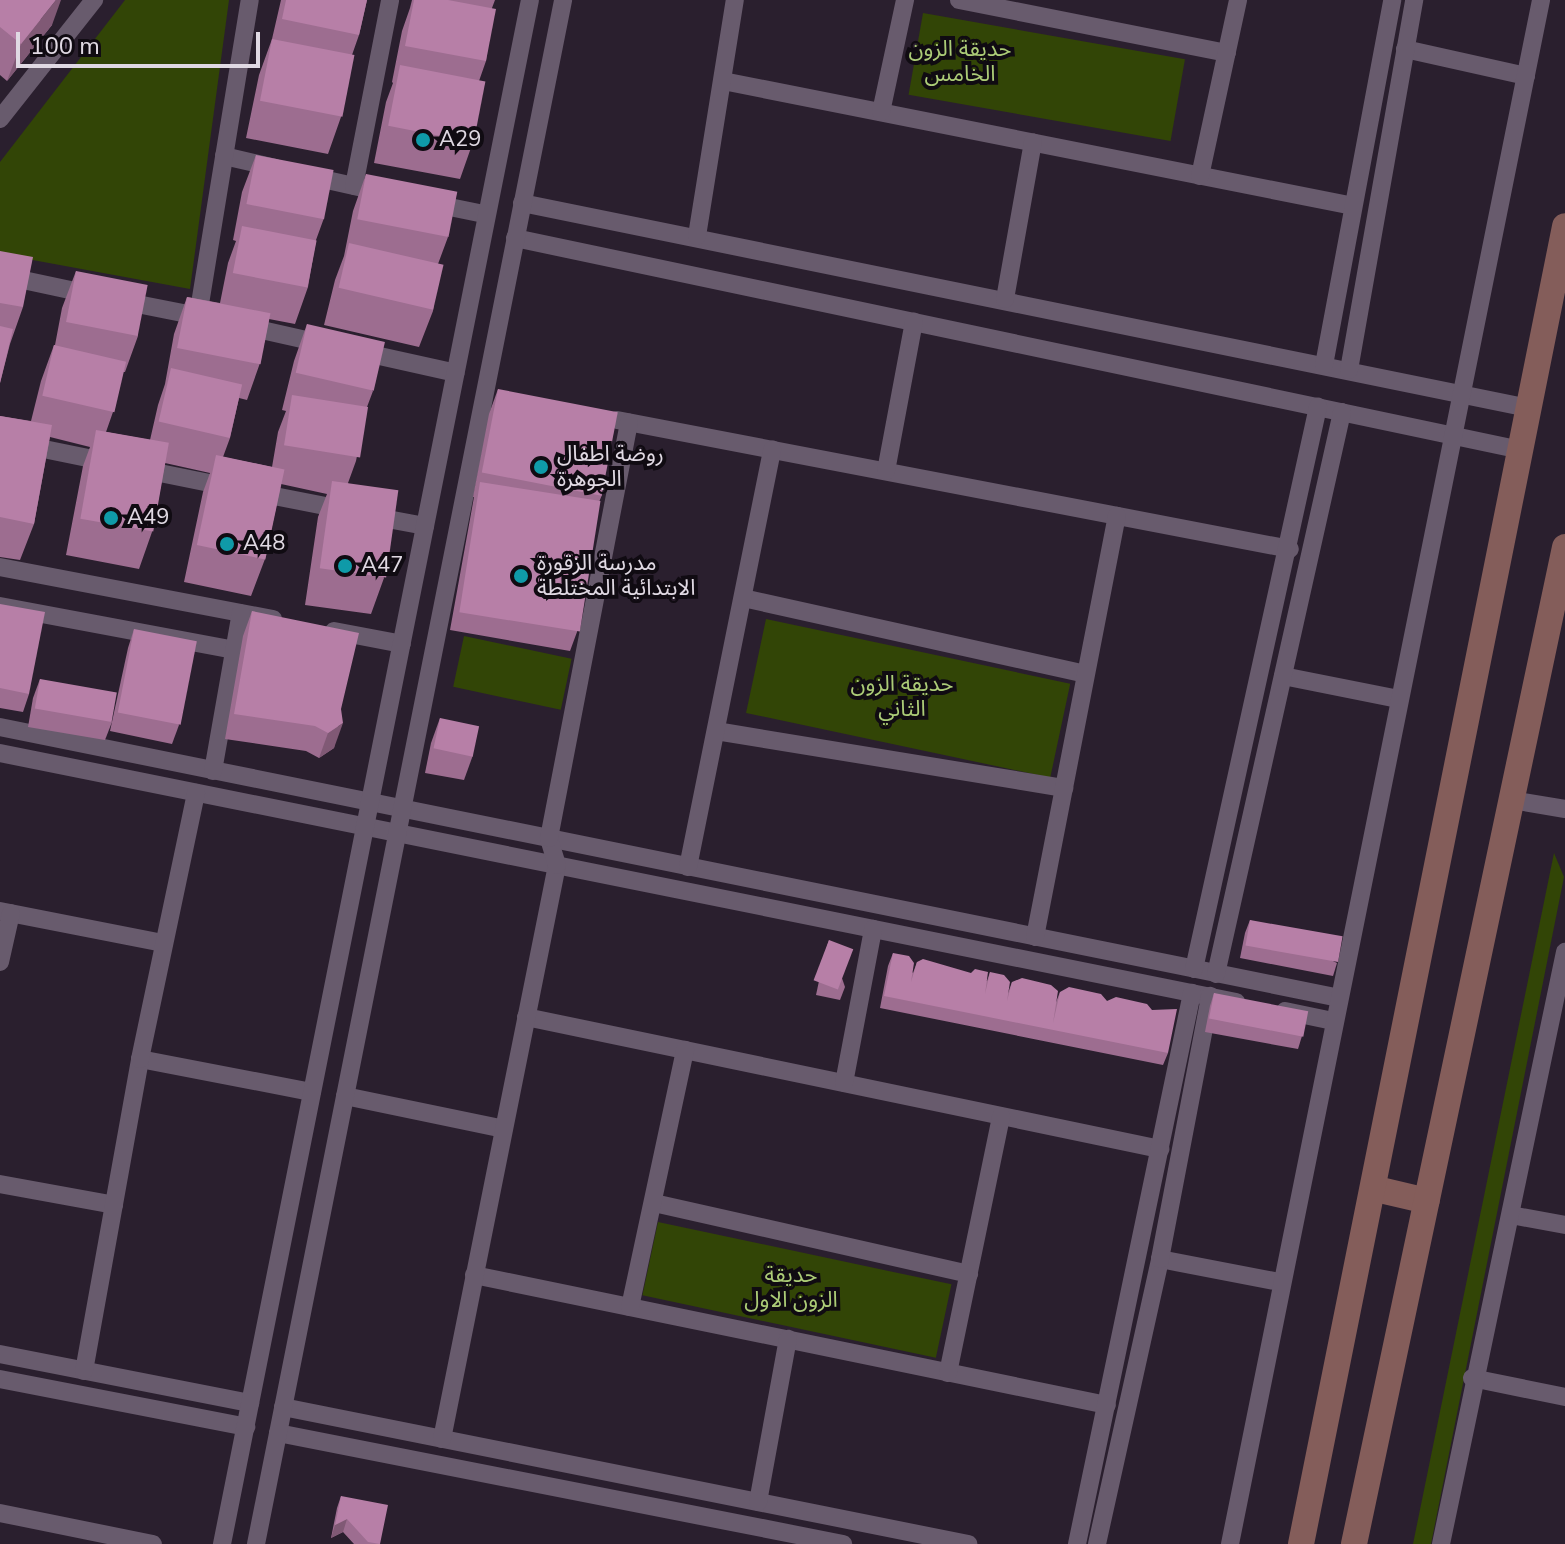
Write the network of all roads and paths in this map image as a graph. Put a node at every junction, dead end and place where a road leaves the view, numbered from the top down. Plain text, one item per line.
1 (94, 0) edge
2 (250, 0) edge
3 (390, 0) edge
4 (530, 0) edge
5 (563, 0) edge
6 (735, 0) edge
7 (905, 0) edge
8 (959, 0) edge
9 (1238, 0) edge
10 (1392, 0) edge
11 (1414, 0) edge
12 (1541, 0) edge
13 (1405, 49) junction
14 (1227, 53) junction
15 (1526, 76) junction
16 (723, 81) junction
17 (881, 112) junction
18 (0, 119) edge
19 (1033, 142) junction
20 (224, 156) junction
21 (1200, 176) junction
22 (354, 186) junction
23 (522, 203) junction
24 (1353, 206) junction
25 (484, 214) dead end
26 (1565, 226) edge
27 (697, 236) junction
28 (515, 238) junction
29 (0, 275) edge
30 (1005, 299) junction
31 (198, 316) junction
32 (914, 322) junction
33 (1324, 365) junction
34 (1349, 370) junction
35 (456, 373) junction
36 (1461, 393) junction
37 (1318, 407) junction
38 (1529, 408) junction
39 (1342, 412) junction
40 (600, 417) edge
41 (629, 423) junction
42 (1453, 435) junction
43 (0, 440) edge
44 (772, 449) junction
45 (1521, 450) junction
46 (886, 471) junction
47 (1117, 516) junction
48 (425, 526) junction
49 (1565, 547) edge
50 (1290, 549) junction
51 (0, 567) edge
52 (743, 598) junction
53 (0, 606) edge
54 (241, 613) junction
55 (402, 644) junction
56 (234, 650) junction
57 (1085, 674) junction
58 (1283, 676) junction
59 (1398, 699) junction
60 (0, 727) edge
61 (716, 731) junction
62 (0, 753) edge
63 (213, 771) junction
64 (1064, 788) junction
65 (196, 793) junction
66 (1512, 800) junction
67 (370, 802) junction
68 (402, 809) junction
69 (1565, 809) edge
70 (365, 827) junction
71 (397, 833) junction
72 (549, 838) junction
73 (557, 865) junction
74 (688, 867) junction
75 (5, 912) edge
76 (873, 929) junction
77 (1035, 937) junction
78 (163, 943) junction
79 (1565, 952) edge
80 (0, 962) edge
81 (1206, 972) junction
82 (1202, 995) junction
83 (1339, 998) junction
84 (526, 1017) junction
85 (1333, 1021) junction
86 (685, 1050) junction
87 (140, 1059) junction
88 (844, 1083) junction
89 (312, 1092) junction
90 (345, 1096) junction
91 (1001, 1116) junction
92 (504, 1129) junction
93 (1160, 1149) junction
94 (0, 1184) edge
95 (1376, 1189) junction
96 (1427, 1201) junction
97 (654, 1203) junction
98 (114, 1205) junction
99 (1511, 1215) junction
100 (1565, 1225) edge
101 (1160, 1259) junction
102 (969, 1274) junction
103 (474, 1275) junction
104 (1280, 1282) junction
105 (630, 1307) junction
106 (788, 1339) junction
107 (0, 1354) edge
108 (84, 1371) junction
109 (948, 1373) junction
110 (1472, 1378) junction
111 (0, 1379) edge
112 (1565, 1397) edge
113 (250, 1403) junction
114 (1107, 1405) junction
115 (283, 1407) junction
116 (246, 1427) junction
117 (278, 1433) junction
118 (442, 1439) junction
119 (758, 1502) junction
120 (0, 1513) edge
121 (808, 1541) edge
122 (153, 1544) edge
123 (222, 1544) edge
124 (256, 1544) edge
125 (843, 1544) edge
126 (968, 1544) edge
127 (1077, 1544) edge
128 (1097, 1544) edge
129 (1230, 1544) edge
130 (1301, 1544) edge
131 (1354, 1544) edge
132 (1441, 1544) edge

1 - 18 street
2 - 20 street
3 - 22 street
4 - 35 street
5 - 23 street
6 - 16 street
7 - 17 street
8 - 14 street
9 - 14 street
10 - 24 street
11 - 13 street
12 - 15 street
13 - 15 street
13 - 34 street
14 - 21 street
15 - 36 street
16 - 17 street
16 - 27 street
17 - 19 street
19 - 21 street
19 - 30 street
20 - 22 street
20 - 31 street
21 - 24 street
22 - 25 street
23 - 27 street
23 - 28 street
24 - 33 street
26 - 38 main road
27 - 30 street
28 - 32 street
28 - 68 street
29 - 31 street
30 - 33 street
31 - 35 street
32 - 37 street
32 - 46 street
33 - 34 street
34 - 36 street
35 - 48 street
36 - 38 street
36 - 42 street
37 - 39 street
37 - 50 street
38 - 45 main road
39 - 42 street
39 - 58 street
40 - 41 street
41 - 44 street
41 - 72 street
42 - 45 street
42 - 59 street
43 - 48 street
44 - 46 street
44 - 52 street
45 - 95 main road
46 - 47 street
47 - 50 street
47 - 57 street
48 - 55 street
49 - 66 main road
50 - 81 street
51 - 54 street
52 - 57 street
52 - 61 street
53 - 56 street
54 - 55 street
54 - 56 street
55 - 67 street
56 - 63 street
57 - 64 street
58 - 59 street
58 - 81 street
59 - 83 street
60 - 63 street
61 - 64 street
61 - 74 street
62 - 65 street
63 - 67 street
64 - 77 street
65 - 70 street
65 - 78 street
66 - 69 street
66 - 96 main road
67 - 68 street
67 - 70 street
68 - 71 street
68 - 72 street
70 - 71 street
70 - 89 street
71 - 73 street
71 - 90 street
72 - 73 street
72 - 74 street
73 - 76 street
73 - 84 street
74 - 77 street
75 - 78 street
75 - 80 street
76 - 82 street
76 - 88 street
77 - 81 street
78 - 87 street
79 - 99 street
81 - 82 street
81 - 83 street
82 - 85 street
82 - 93 street
82 - 101 street
83 - 85 street
84 - 86 street
84 - 92 street
85 - 104 street
86 - 88 street
86 - 97 street
87 - 89 street
87 - 98 street
88 - 91 street
89 - 113 street
90 - 92 street
90 - 115 street
91 - 93 street
91 - 102 street
92 - 103 street
93 - 114 street
94 - 98 street
95 - 96 main road
95 - 130 main road
96 - 131 main road
97 - 102 street
97 - 105 street
98 - 108 street
99 - 100 street
99 - 110 street
101 - 104 street
101 - 128 street
102 - 109 street
103 - 105 street
103 - 118 street
104 - 129 street
105 - 106 street
106 - 109 street
106 - 119 street
107 - 108 street
108 - 113 street
109 - 114 street
110 - 112 street
110 - 132 street
111 - 116 street
113 - 116 street
114 - 127 street
115 - 117 street
115 - 118 street
116 - 123 street
117 - 121 street
117 - 124 street
118 - 119 street
119 - 126 street
120 - 122 street
121 - 125 street

